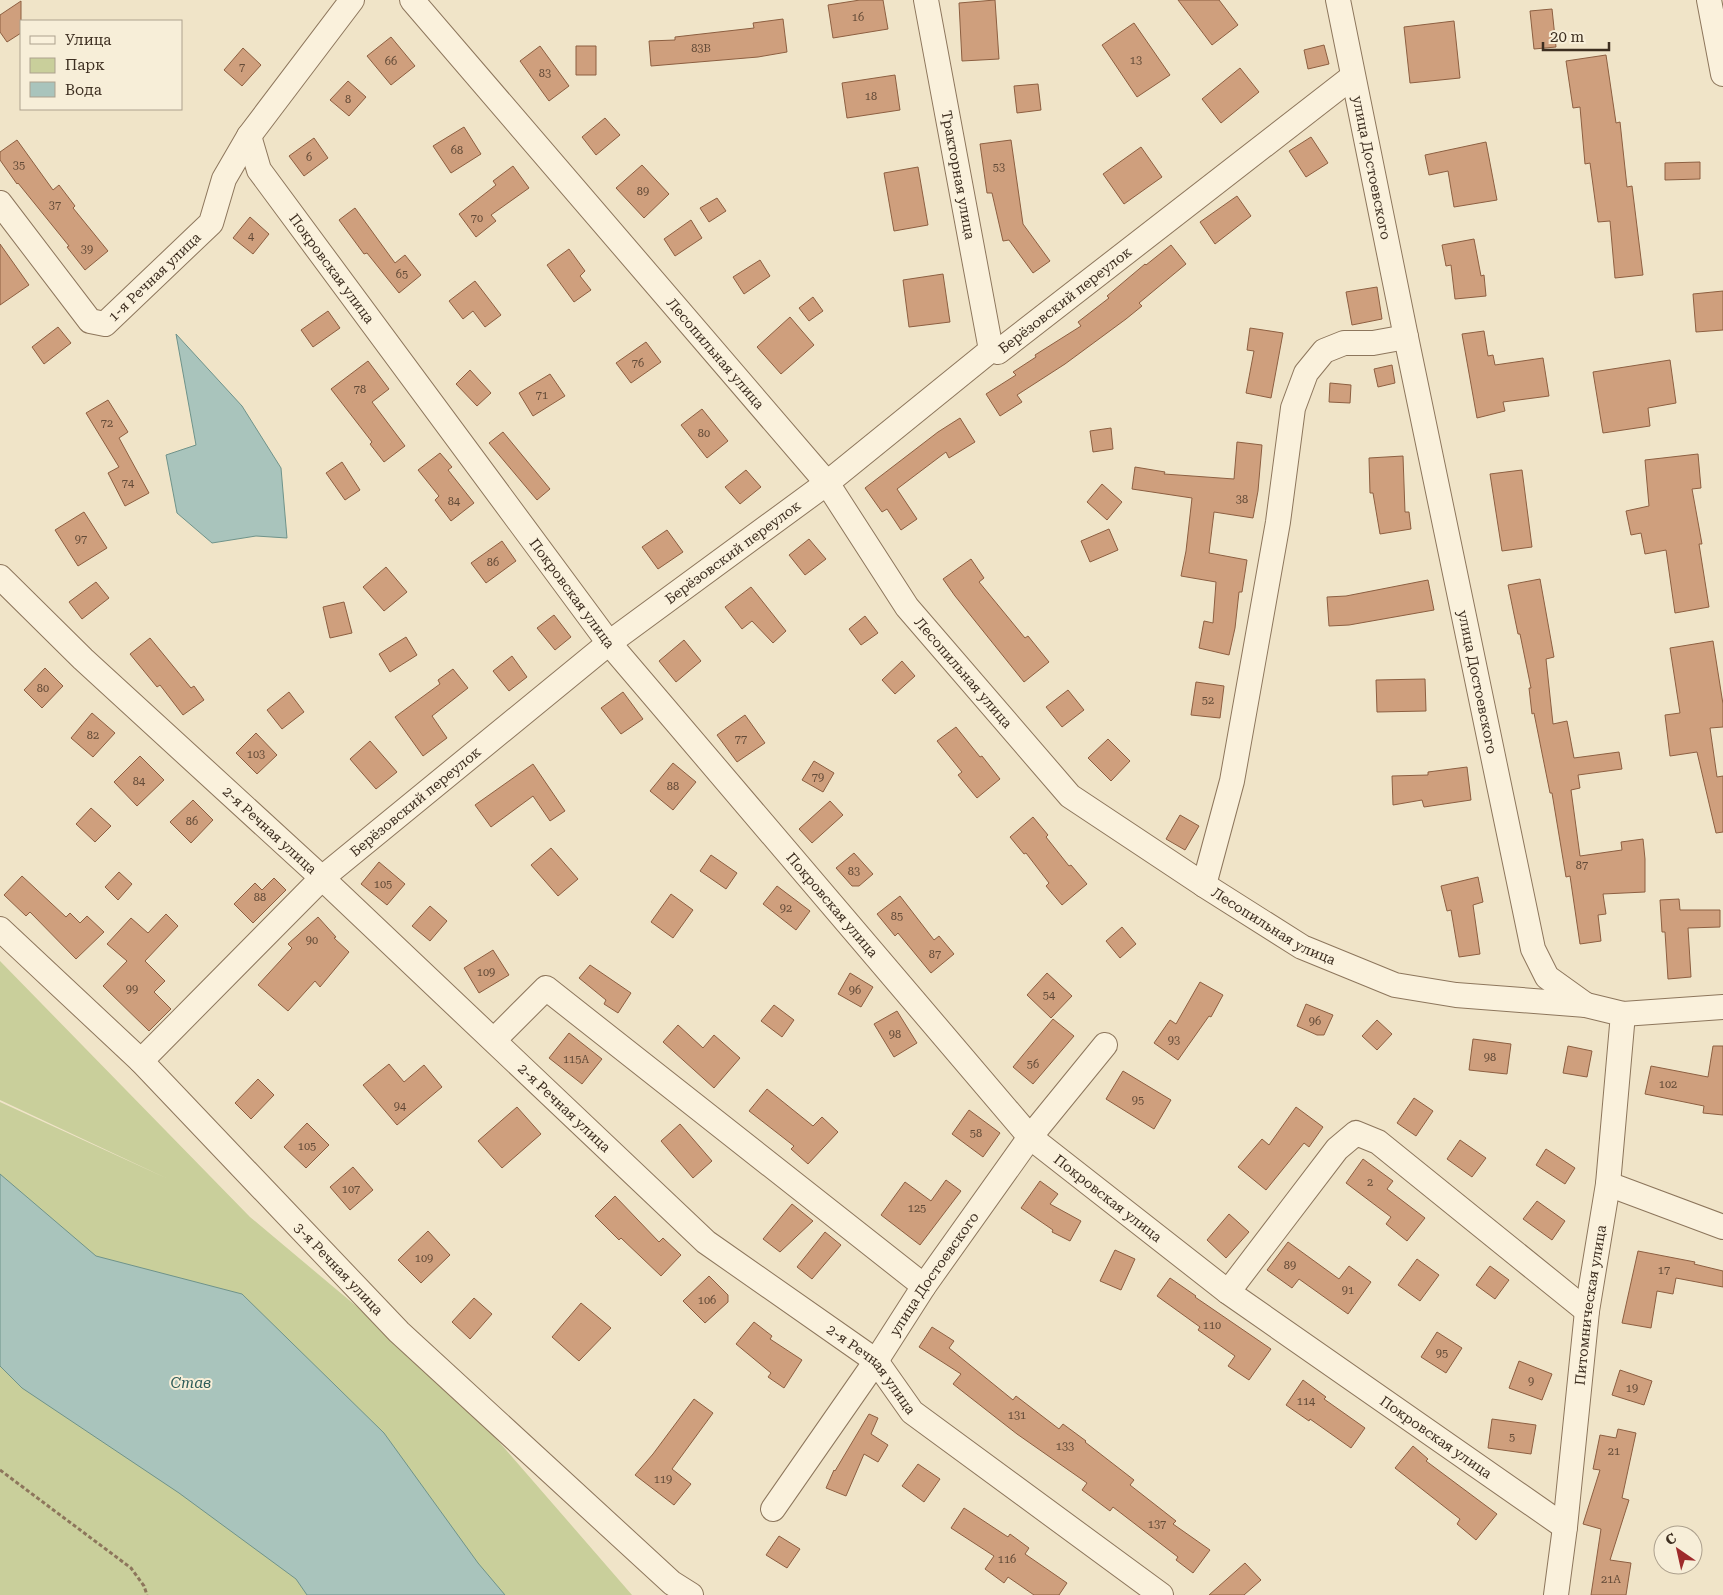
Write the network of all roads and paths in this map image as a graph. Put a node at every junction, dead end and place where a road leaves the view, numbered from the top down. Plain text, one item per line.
1 (352, 0) edge
2 (412, 0) edge
3 (926, 0) edge
4 (1338, 0) edge
5 (1709, 0) edge
6 (1723, 74) edge
7 (1352, 77) junction
8 (249, 136) junction
9 (0, 203) edge
10 (1406, 337) junction
11 (991, 350) junction
12 (826, 484) junction
13 (0, 577) edge
14 (609, 643) junction
15 (322, 878) junction
16 (1204, 885) junction
17 (0, 930) edge
18 (1586, 1005) junction
19 (1723, 1007) edge
20 (1623, 1014) junction
21 (494, 1040) junction
22 (1105, 1045) dead end
23 (141, 1061) junction
24 (1030, 1136) junction
25 (1608, 1184) junction
26 (1723, 1227) edge
27 (924, 1286) junction
28 (1228, 1292) junction
29 (1587, 1311) junction
30 (876, 1361) junction
31 (0, 1470) edge
32 (773, 1509) dead end
33 (1565, 1527) junction
34 (146, 1595) edge
35 (691, 1595) edge
36 (1161, 1595) edge
37 (1556, 1595) edge

1 - 8 street
2 - 12 street, Лесопильная улица
3 - 11 street, Тракторная улица
4 - 7 street, улица Достоевского
5 - 6 street
7 - 10 street, улица Достоевского
7 - 11 street, Берёзовский переулок
8 - 9 street, 1-я Речная улица
8 - 14 street, Покровская улица
10 - 16 street
10 - 18 street, улица Достоевского
11 - 12 street, Берёзовский переулок
12 - 14 street, Берёзовский переулок
12 - 16 street, Лесопильная улица
13 - 15 street, 2-я Речная улица
14 - 15 street, Берёзовский переулок
14 - 24 street, Покровская улица
15 - 21 street, 2-я Речная улица
15 - 23 street, Берёзовский переулок
16 - 18 street, Лесопильная улица
17 - 23 street, 3-я Речная улица
18 - 20 street, Лесопильная улица
19 - 20 street, Лесопильная улица
20 - 25 street, Питомническая улица
21 - 27 street
21 - 30 street, 2-я Речная улица
22 - 24 street, улица Достоевского
23 - 35 street, 3-я Речная улица
24 - 27 street, улица Достоевского
24 - 28 street, Покровская улица
25 - 26 street
25 - 29 street, Питомническая улица
27 - 30 street, улица Достоевского
28 - 29 street
28 - 33 street, Покровская улица
29 - 33 street, Питомническая улица
30 - 32 street, улица Достоевского
30 - 36 street, 2-я Речная улица
31 - 34 path
33 - 37 street, Питомническая улица

